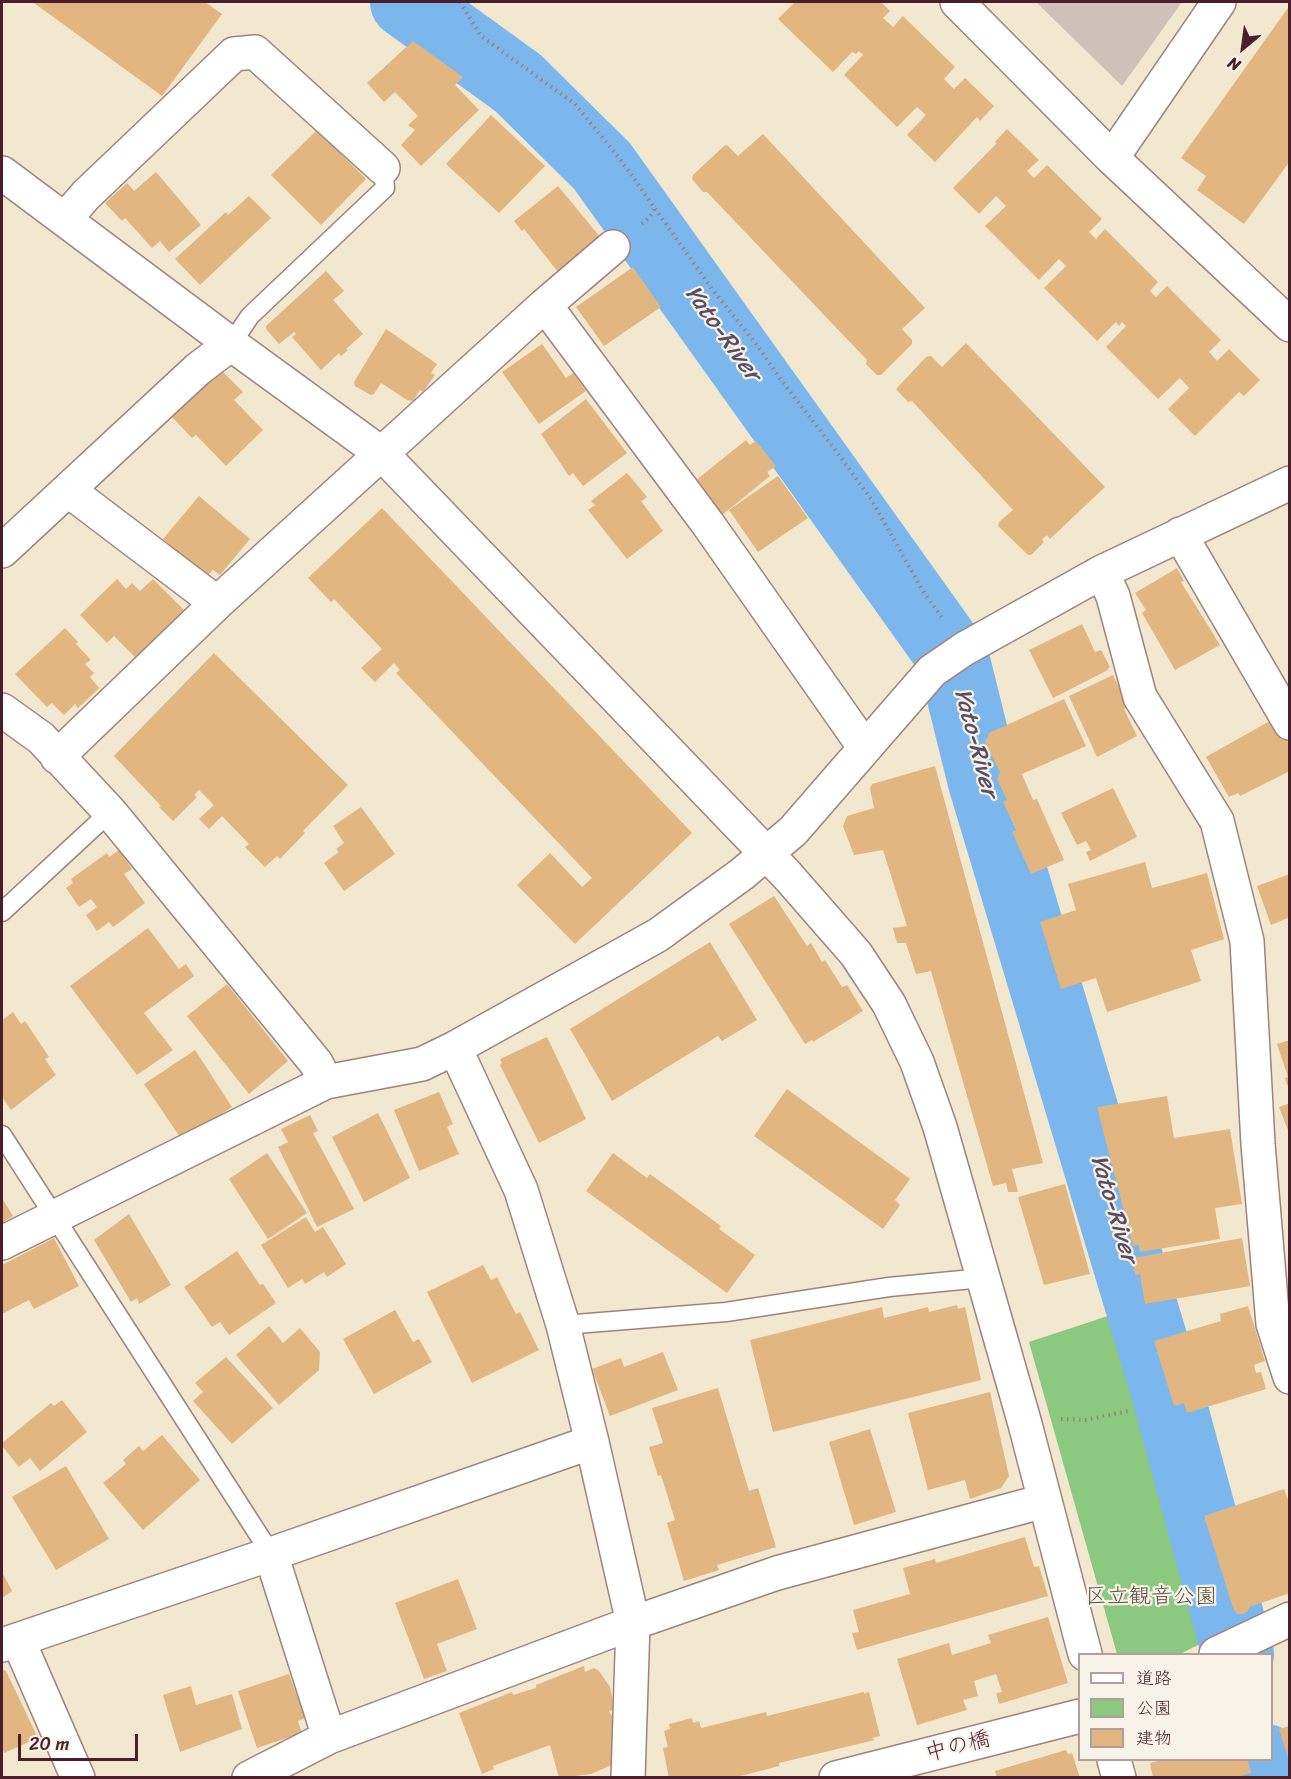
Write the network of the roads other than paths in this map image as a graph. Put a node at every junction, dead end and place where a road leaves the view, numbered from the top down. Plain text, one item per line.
1 (957, 2) edge
2 (1219, 2) edge
3 (1112, 158) junction
4 (382, 168) joint
5 (2, 173) edge
6 (65, 219) junction
7 (613, 247) dead end
8 (545, 305) junction
9 (1290, 325) edge
10 (231, 344) junction
11 (382, 453) junction
12 (1290, 483) edge
13 (68, 490) junction
14 (1180, 534) junction
15 (2, 551) edge
16 (1102, 572) junction
17 (217, 603) junction
18 (2, 710) edge
19 (1290, 723) edge
20 (865, 748) junction
21 (57, 757) junction
22 (110, 812) junction
23 (767, 854) junction
24 (2, 912) edge
25 (455, 1048) junction
26 (326, 1082) junction
27 (2, 1135) edge
28 (54, 1216) junction
29 (2, 1243) edge
30 (983, 1278) junction
31 (563, 1325) junction
32 (1290, 1377) edge
33 (592, 1442) junction
34 (1044, 1501) junction
35 (271, 1554) junction
36 (1290, 1619) edge
37 (633, 1623) junction
38 (10, 1642) edge
39 (1085, 1653) edge
40 (1218, 1653) edge
41 (1078, 1717) edge
42 (329, 1737) junction
43 (1114, 1761) edge
44 (78, 1778) edge
45 (249, 1778) edge
46 (628, 1778) edge
47 (836, 1778) edge
48 (1119, 1778) edge

1 - 3 street
2 - 3 street
3 - 9 street
4 - 6 street
4 - 10 lane
5 - 6 street
6 - 10 street
7 - 8 street
8 - 11 street
8 - 20 street
10 - 11 street
10 - 13 street
11 - 17 street
11 - 23 street
12 - 14 street
13 - 15 street
13 - 17 street
14 - 16 street
14 - 19 street
16 - 20 street
16 - 32 street
17 - 21 street
18 - 21 street
20 - 23 street
21 - 22 street
22 - 24 lane
22 - 26 street
23 - 25 street
23 - 30 street
25 - 26 street
25 - 31 street
26 - 28 street
27 - 28 lane
28 - 29 street
28 - 35 lane
30 - 31 lane
30 - 34 street
31 - 33 street
33 - 35 street
33 - 37 street
34 - 37 street
34 - 39 street
35 - 38 street
35 - 42 street
36 - 40 street
37 - 42 street
37 - 46 street
38 - 44 street
41 - 47 street, 中の橋
42 - 45 street
43 - 48 street

